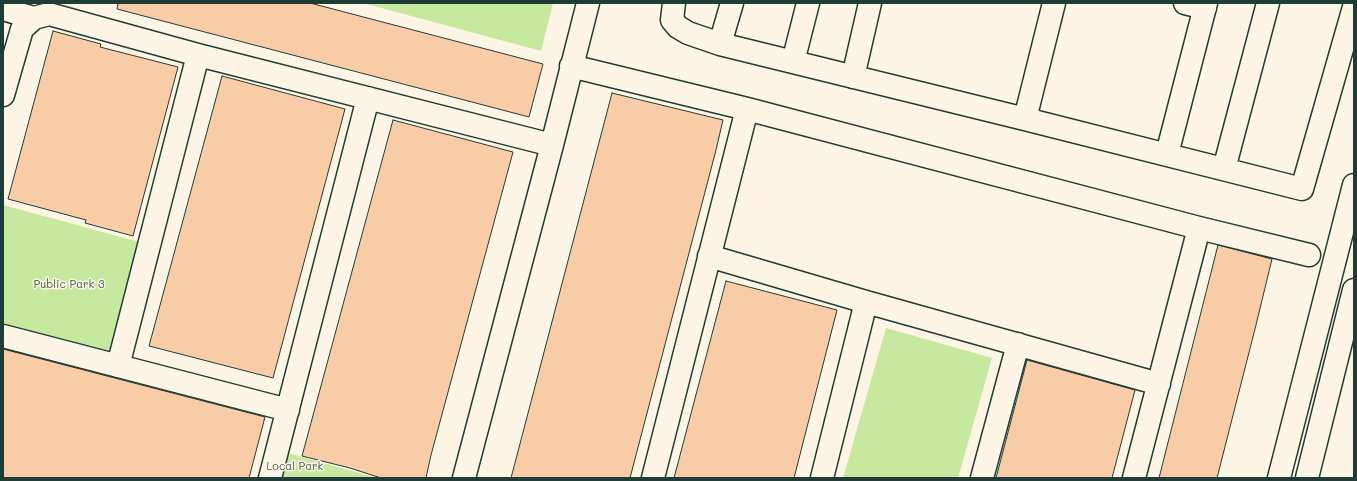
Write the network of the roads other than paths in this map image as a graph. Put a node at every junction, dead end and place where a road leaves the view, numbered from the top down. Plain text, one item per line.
1 (588, 3) edge
2 (674, 3) edge
3 (732, 3) edge
4 (808, 3) edge
5 (870, 3) edge
6 (1054, 3) edge
7 (1268, 3) edge
8 (1199, 5) edge
9 (1354, 7) edge
10 (3, 9) edge
11 (34, 18) junction
12 (720, 44) junction
13 (198, 55) junction
14 (793, 62) junction
15 (572, 66) junction
16 (853, 77) junction
17 (3, 95) edge
18 (368, 98) junction
19 (747, 109) junction
20 (1025, 119) junction
21 (552, 145) junction
22 (1167, 154) junction
23 (1224, 169) junction
24 (1354, 185) edge
25 (1199, 228) junction
26 (1309, 255) dead end
27 (709, 256) junction
28 (1354, 290) edge
29 (866, 302) junction
30 (3, 336) edge
31 (1018, 344) junction
32 (118, 366) junction
33 (1159, 384) junction
34 (288, 410) junction
35 (270, 478) edge
36 (464, 478) edge
37 (653, 478) edge
38 (822, 478) edge
39 (982, 478) edge
40 (1134, 478) edge
41 (1279, 478) edge
42 (1307, 478) edge

1 - 15 street
2 - 12 street
3 - 12 street
4 - 14 street
5 - 16 street
6 - 20 street
7 - 23 street
8 - 22 street
9 - 23 street
10 - 11 street
11 - 13 street
11 - 17 street
12 - 14 street
13 - 18 street
13 - 32 street
14 - 16 street
15 - 19 street
15 - 21 street
16 - 20 street
18 - 21 street
18 - 34 street
19 - 25 street
19 - 27 street
20 - 22 street
21 - 36 street
22 - 23 street
24 - 41 street
25 - 26 street
25 - 33 street
27 - 29 street
27 - 37 street
28 - 42 street
29 - 31 street
29 - 38 street
30 - 32 street
31 - 33 street
31 - 39 street
32 - 34 street
33 - 40 street
34 - 35 street

